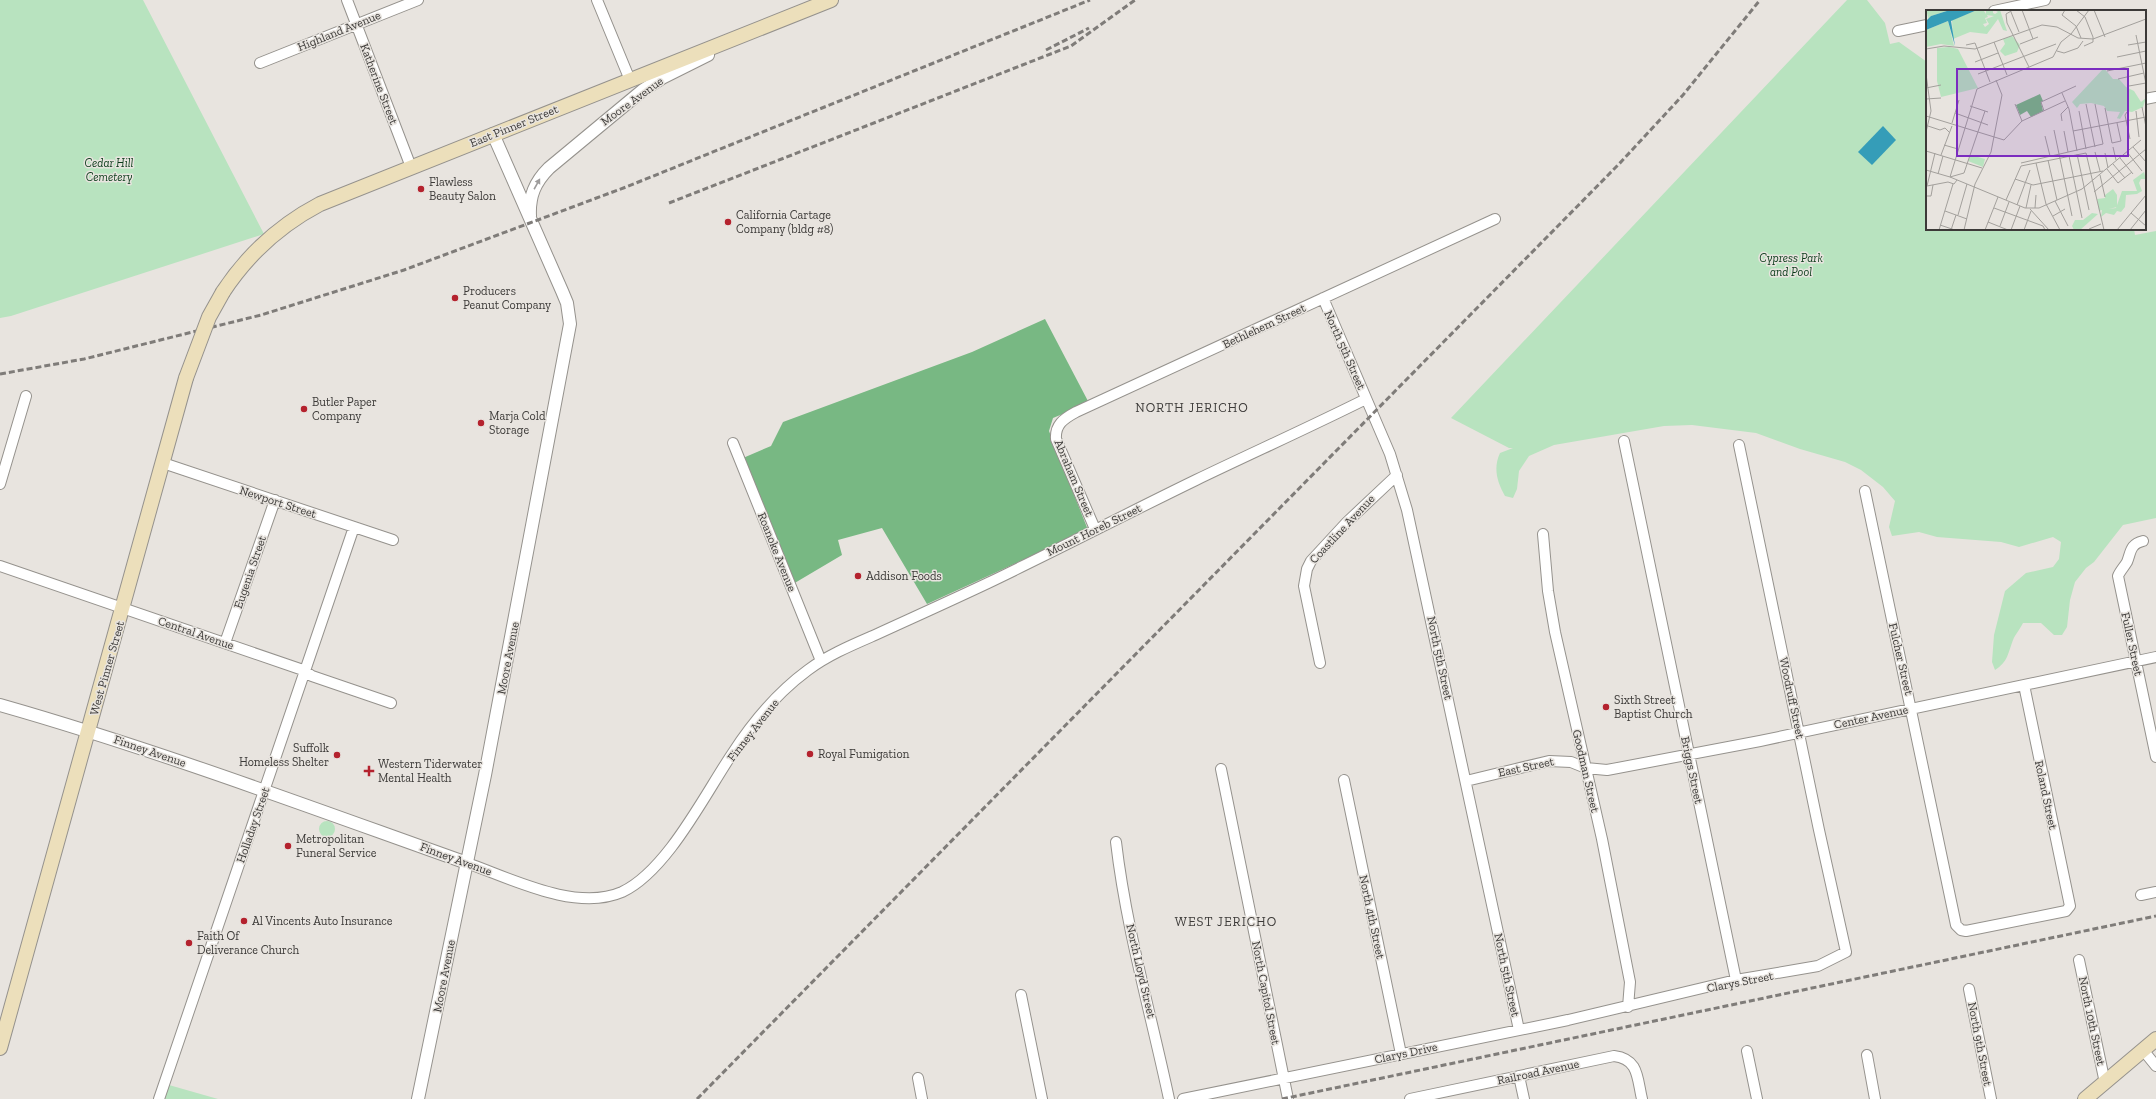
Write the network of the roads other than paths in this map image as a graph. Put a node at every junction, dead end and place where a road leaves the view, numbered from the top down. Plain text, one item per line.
1 (347, 0) edge
2 (418, 0) edge
3 (597, 0) edge
4 (831, 0) edge
5 (2045, 0) edge
6 (1999, 10) edge
7 (777, 22) junction
8 (356, 24) junction
9 (1926, 25) edge
10 (1898, 31) dead end
11 (260, 63) dead end
12 (630, 80) junction
13 (2156, 97) edge
14 (2146, 99) edge
15 (493, 134) junction
16 (411, 167) junction
17 (1496, 219) dead end
18 (530, 221) junction
19 (223, 292) joint
20 (1323, 298) junction
21 (26, 396) dead end
22 (1366, 399) junction
23 (1076, 412) joint
24 (1624, 441) dead end
25 (733, 443) dead end
26 (1739, 445) dead end
27 (163, 463) junction
28 (1397, 475) junction
29 (0, 484) edge
30 (1865, 491) dead end
31 (275, 500) junction
32 (354, 527) junction
33 (1095, 529) junction
34 (1543, 534) dead end
35 (393, 540) dead end
36 (2143, 541) dead end
37 (0, 566) edge
38 (124, 607) junction
39 (225, 643) junction
40 (2156, 657) edge
41 (821, 661) junction
42 (2136, 661) junction
43 (1320, 663) dead end
44 (306, 671) junction
45 (2024, 685) junction
46 (391, 703) dead end
47 (0, 705) edge
48 (1912, 709) junction
49 (89, 730) junction
50 (1799, 732) junction
51 (1689, 754) junction
52 (2156, 757) edge
53 (1586, 768) junction
54 (1221, 769) dead end
55 (1344, 780) dead end
56 (1466, 781) junction
57 (265, 791) junction
58 (1116, 842) dead end
59 (467, 863) junction
60 (2156, 892) edge
61 (2141, 895) dead end
62 (1956, 922) joint
63 (1847, 950) joint
64 (2079, 960) dead end
65 (1736, 980) junction
66 (1969, 989) dead end
67 (1021, 995) dead end
68 (1628, 1006) junction
69 (4, 1014) edge
70 (1519, 1030) junction
71 (2156, 1039) edge
72 (0, 1048) edge
73 (2143, 1050) junction
74 (1747, 1051) dead end
75 (1401, 1054) junction
76 (1868, 1055) dead end
77 (2156, 1066) edge
78 (1519, 1076) junction
79 (918, 1078) dead end
80 (1283, 1078) junction
81 (2105, 1083) junction
82 (1642, 1097) edge
83 (159, 1099) edge
84 (418, 1099) edge
85 (922, 1099) edge
86 (1042, 1099) edge
87 (1169, 1099) edge
88 (1183, 1099) edge
89 (1288, 1099) edge
90 (1410, 1099) edge
91 (1524, 1099) edge
92 (1757, 1099) edge
93 (1875, 1099) edge
94 (1991, 1099) edge
95 (2085, 1099) edge

1 - 8 street, Katherine Street
2 - 8 street, Highland Avenue
3 - 12 street
4 - 7 main road, East Pinner Street
5 - 6 street
7 - 12 main road, East Pinner Street
18 -> 7 street, Moore Avenue
8 - 11 street, Highland Avenue
8 - 16 street, Katherine Street
9 - 10 street
12 - 15 main road, East Pinner Street
13 - 14 street
15 - 16 main road, East Pinner Street
15 - 18 street, Moore Avenue
16 - 19 main road, East Pinner Street
17 - 20 street, Bethlehem Street
18 - 59 street, Moore Avenue
19 - 27 main road, West Pinner Street, bridge
20 - 22 street, North 5th Street
20 - 23 street, Bethlehem Street
21 - 29 street
22 - 28 street, North 5th Street
22 - 33 street, Mount Horeb Street
23 - 33 street, Abraham Street
24 - 51 street, Briggs Street
25 - 41 street, Roanoke Avenue
26 - 50 street, Woodruff Street
27 - 31 street, Newport Street
27 - 38 main road, West Pinner Street
28 - 43 street, Coastline Avenue
28 - 56 street, North 5th Street
30 - 48 street, Fulcher Street
31 - 32 street, Newport Street
31 - 39 street, Eugenia Street
32 - 35 street, Newport Street
32 - 44 street, Holladay Street
33 - 41 street, Mount Horeb Street
34 - 53 street, Goodman Street
36 - 42 street, Fuller Street
37 - 38 street, Central Avenue
38 - 39 street, Central Avenue
38 - 49 main road, West Pinner Street
39 - 44 street, Central Avenue
40 - 42 street, Center Avenue
41 - 59 street, Finney Avenue
42 - 45 street, Center Avenue
42 - 52 street, Fuller Street
44 - 46 street, Central Avenue
44 - 57 street, Holladay Street
45 - 48 street, Center Avenue
45 - 62 street, Roland Street
47 - 49 street, Finney Avenue
48 - 50 street, Center Avenue
48 - 62 street, Fulcher Street
49 - 57 street, Finney Avenue
49 - 69 main road, West Pinner Street
50 - 51 street, Center Avenue
50 - 63 street, Woodruff Street
51 - 53 street, Center Avenue
51 - 65 street, Briggs Street
53 - 56 street, East Street
53 - 68 street, Goodman Street
54 - 80 street, North Capitol Street
55 - 75 street, North 4th Street
56 - 70 street, North 5th Street
57 - 59 street, Finney Avenue
57 - 83 street, Holladay Street
58 - 87 street, North Lloyd Street
59 - 84 street, Moore Avenue
60 - 61 street
63 - 65 street, Clarys Street
64 - 81 street, North 10th Street
65 - 68 street, Clarys Street
66 - 94 street, North 9th Street
67 - 86 street
68 - 70 street, Clarys Drive
69 - 72 main road, West Pinner Street
70 - 75 street, Clarys Drive
71 - 73 main road
73 - 77 street
73 - 81 main road
74 - 92 street
75 - 80 street, Clarys Drive
76 - 93 street
78 - 82 street, Railroad Avenue
78 - 90 street, Railroad Avenue
78 - 91 street
79 - 85 street
80 - 88 street, Clarys Drive
80 - 89 street, North Capitol Street
81 - 95 main road

